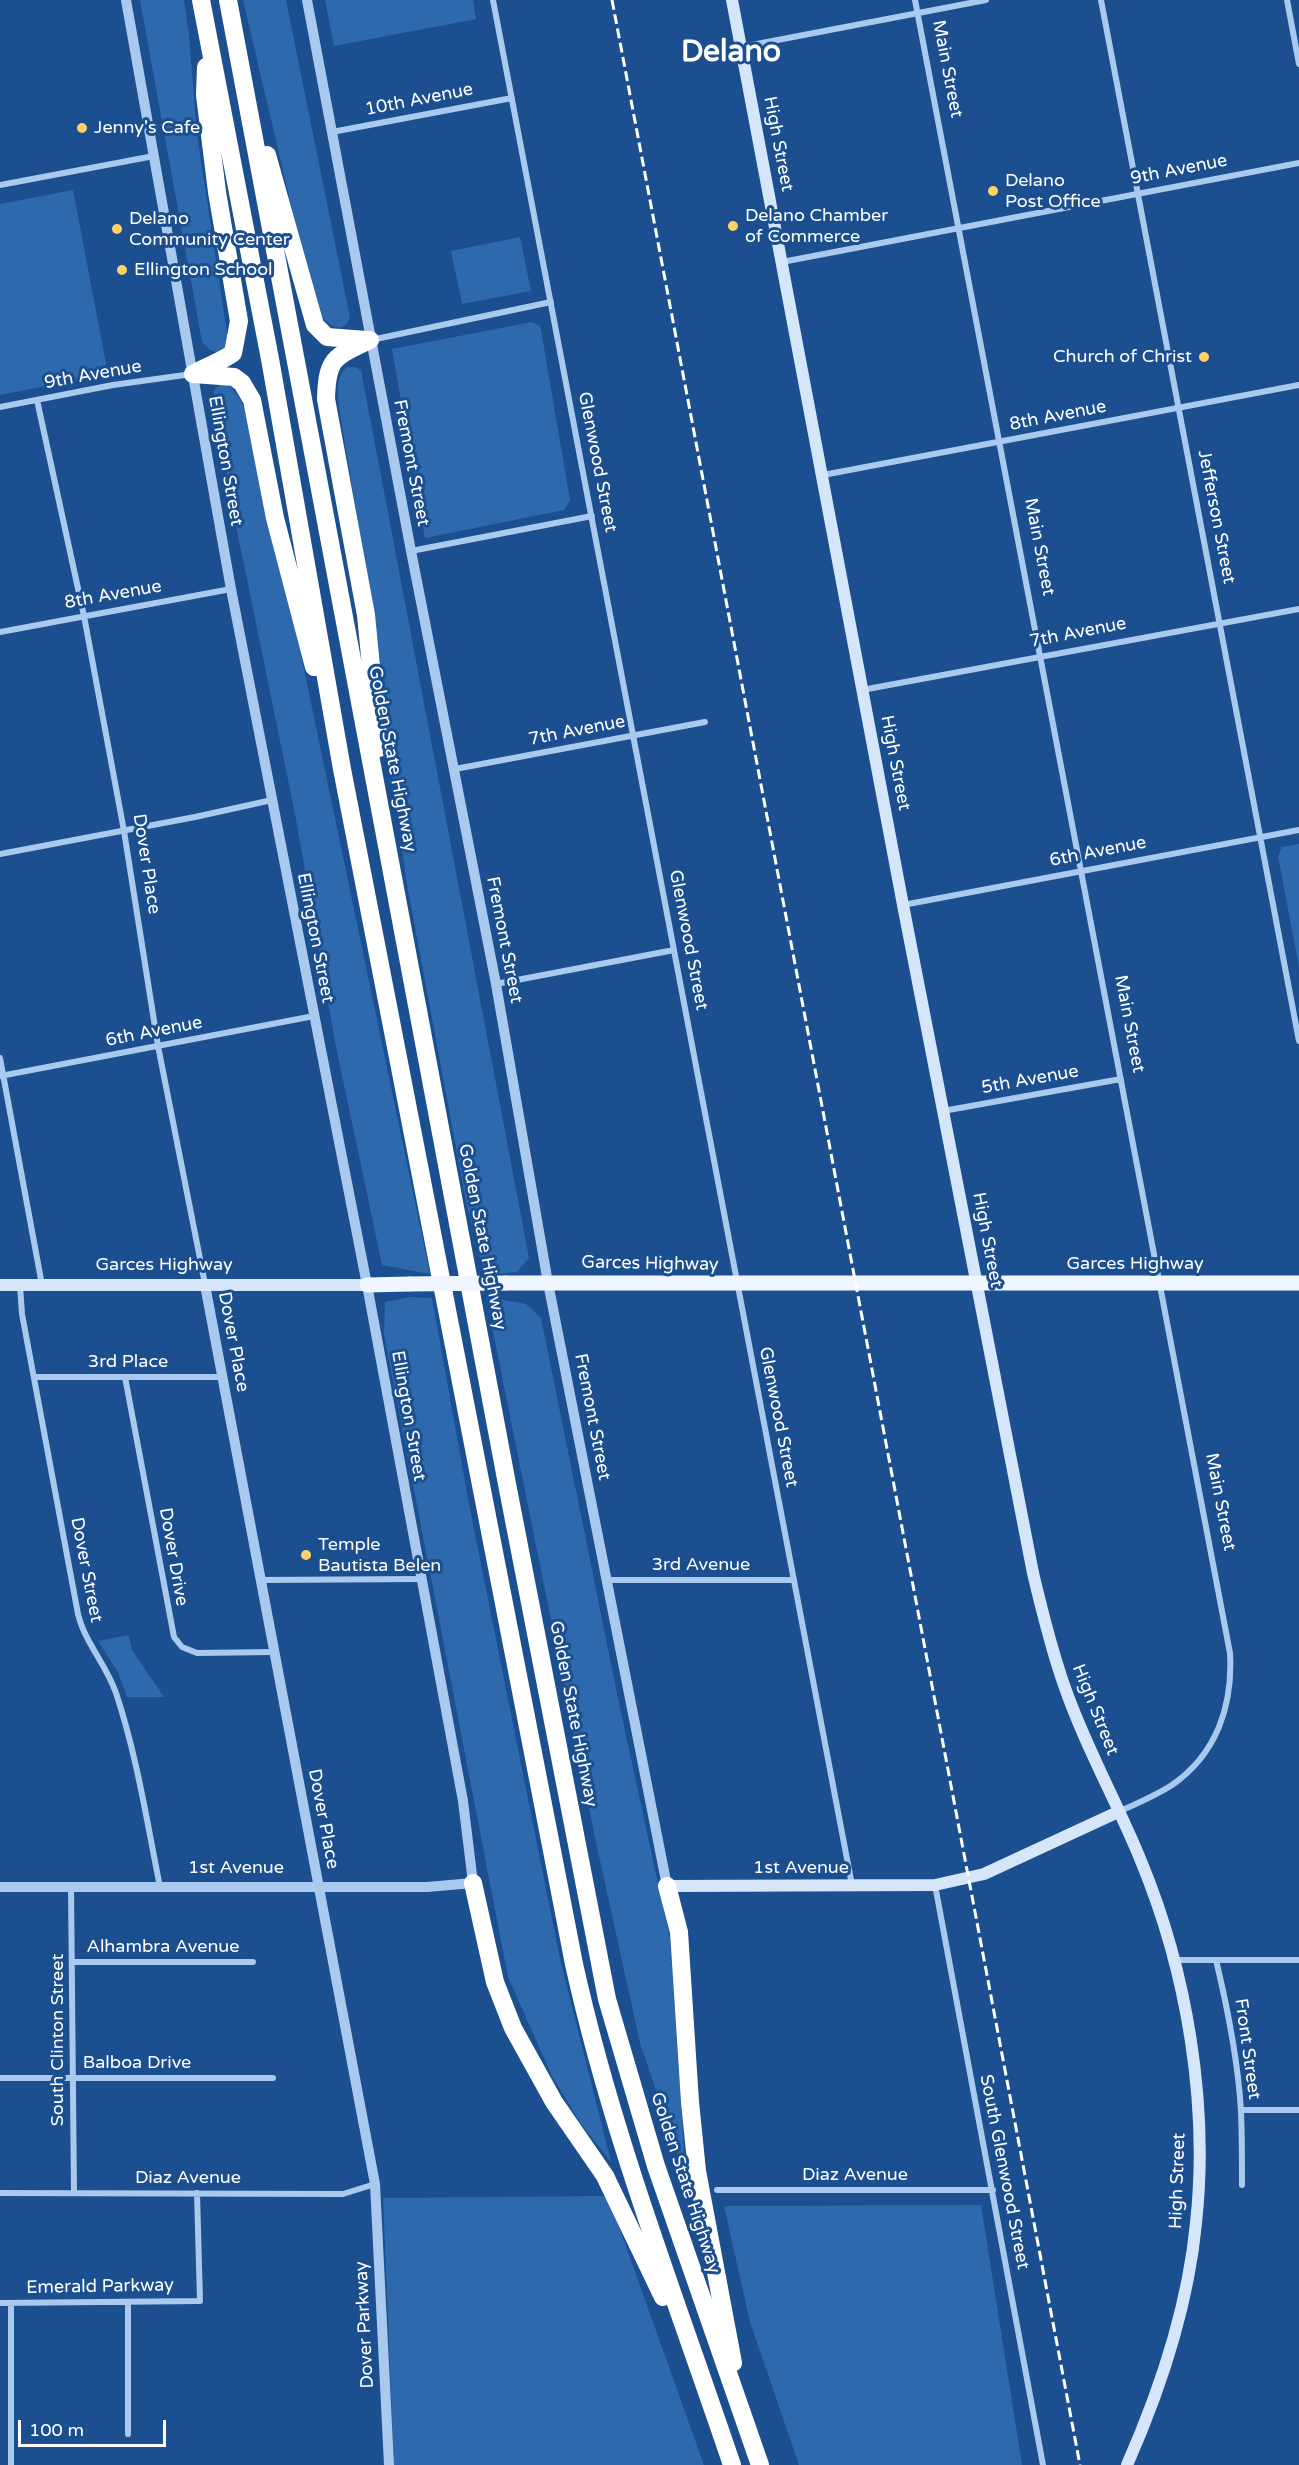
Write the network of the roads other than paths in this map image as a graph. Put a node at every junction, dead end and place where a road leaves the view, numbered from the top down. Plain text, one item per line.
1 (126, 0) edge
2 (201, 0) edge
3 (228, 0) edge
4 (307, 0) edge
5 (493, 0) edge
6 (732, 0) edge
7 (915, 0) edge
8 (987, 0) edge
9 (1101, 0) edge
10 (1287, 0) edge
11 (918, 13) junction
12 (207, 29) junction
13 (741, 48) junction
14 (237, 51) junction
15 (1299, 64) edge
16 (512, 98) junction
17 (332, 132) junction
18 (154, 156) junction
19 (1299, 163) edge
20 (0, 176) edge
21 (1, 184) edge
22 (1138, 194) junction
23 (960, 227) junction
24 (782, 262) junction
25 (551, 302) junction
26 (370, 340) junction
27 (192, 374) junction
28 (1299, 386) edge
29 (37, 400) junction
30 (0, 407) edge
31 (1180, 408) junction
32 (1001, 442) junction
33 (823, 475) junction
34 (592, 516) junction
35 (411, 551) junction
36 (231, 589) junction
37 (1299, 609) edge
38 (84, 616) junction
39 (1221, 622) junction
40 (0, 632) edge
41 (1041, 656) junction
42 (862, 690) junction
43 (705, 722) dead end
44 (634, 735) junction
45 (342, 769) junction
46 (455, 769) junction
47 (272, 800) junction
48 (1299, 830) edge
49 (124, 831) junction
50 (1261, 837) junction
51 (387, 846) junction
52 (0, 854) edge
53 (1082, 870) junction
54 (903, 905) junction
55 (674, 950) junction
56 (496, 984) junction
57 (314, 1016) junction
58 (1299, 1041) edge
59 (158, 1046) junction
60 (0, 1058) edge
61 (1, 1076) edge
62 (1121, 1079) junction
63 (943, 1111) junction
64 (548, 1282) junction
65 (1299, 1283) edge
66 (977, 1284) junction
67 (1160, 1284) junction
68 (0, 1285) edge
69 (20, 1285) junction
70 (42, 1285) junction
71 (205, 1285) junction
72 (367, 1285) junction
73 (738, 1285) junction
74 (34, 1377) junction
75 (125, 1377) junction
76 (222, 1377) junction
77 (421, 1579) junction
78 (261, 1580) junction
79 (608, 1580) junction
80 (794, 1580) junction
81 (274, 1652) junction
82 (1118, 1812) junction
83 (473, 1882) junction
84 (852, 1885) junction
85 (935, 1885) junction
86 (319, 1886) junction
87 (667, 1886) junction
88 (0, 1887) edge
89 (71, 1887) junction
90 (160, 1887) junction
91 (1174, 1960) junction
92 (1216, 1960) junction
93 (1299, 1960) edge
94 (73, 1962) junction
95 (252, 1962) dead end
96 (0, 2078) edge
97 (73, 2078) junction
98 (273, 2078) dead end
99 (1241, 2110) junction
100 (1299, 2110) edge
101 (375, 2184) junction
102 (1242, 2185) dead end
103 (717, 2190) dead end
104 (993, 2190) junction
105 (0, 2193) edge
106 (74, 2193) junction
107 (197, 2193) junction
108 (128, 2302) junction
109 (0, 2303) edge
110 (11, 2303) junction
111 (709, 2398) junction
112 (745, 2423) junction
113 (128, 2434) dead end
114 (11, 2465) edge
115 (389, 2465) edge
116 (732, 2465) edge
117 (760, 2465) edge
118 (1043, 2465) edge
119 (1127, 2465) edge

1 - 18 street, Ellington Street
2 - 12 highway
3 - 14 highway, Golden State Highway
4 - 17 street, Fremont Street
5 - 16 street, Glenwood Street
6 - 13 main road, High Street
7 - 11 street, Main Street
8 - 11 street
9 - 22 street, Jefferson Street
10 - 15 street
11 - 13 street
11 - 23 street, Main Street
12 - 27 highway
12 - 45 highway
13 - 24 main road, High Street
14 - 26 highway
14 - 51 highway, Golden State Highway
16 - 17 street, 10th Avenue
16 - 25 street, Glenwood Street
17 - 26 street, Fremont Street
18 - 21 street
18 - 27 street, Ellington Street
19 - 22 street, 9th Avenue
20 - 21 street
22 - 23 street, 9th Avenue
22 - 31 street, Jefferson Street
23 - 24 street, 9th Avenue
23 - 32 street, Main Street
24 - 33 main road, High Street
25 - 26 street
25 - 34 street, Glenwood Street
26 - 35 street, Fremont Street
26 - 51 highway
27 - 29 street, 9th Avenue
27 - 36 street, Ellington Street
27 - 45 highway
28 - 31 street, 8th Avenue
29 - 30 street, 9th Avenue
29 - 38 street, Dover Place
31 - 32 street, 8th Avenue
31 - 39 street, Jefferson Street
32 - 33 street, 8th Avenue
32 - 41 street, Main Street
33 - 42 main road, High Street
34 - 35 street
34 - 44 street, Glenwood Street
35 - 46 street, Fremont Street
36 - 38 street, 8th Avenue
36 - 47 street, Ellington Street
37 - 39 street, 7th Avenue
38 - 40 street, 8th Avenue
38 - 49 street, Dover Place
39 - 41 street, 7th Avenue
39 - 50 street, Jefferson Street
41 - 42 street, 7th Avenue
41 - 53 street, Main Street
42 - 54 main road, High Street
43 - 44 street, 7th Avenue
44 - 46 street, 7th Avenue
44 - 55 street, Glenwood Street
45 - 111 highway
46 - 56 street, Fremont Street
47 - 49 street
47 - 57 street, Ellington Street
48 - 50 street, 6th Avenue
49 - 52 street
49 - 59 street, Dover Place
50 - 53 street, 6th Avenue
50 - 58 street, Jefferson Street
51 - 112 highway, Golden State Highway
53 - 54 street, 6th Avenue
53 - 62 street, Main Street
54 - 63 main road, High Street
55 - 56 street
55 - 73 street, Glenwood Street
56 - 64 street, Fremont Street
57 - 59 street, 6th Avenue
57 - 72 street, Ellington Street
59 - 61 street, 6th Avenue
59 - 71 street, Dover Place
60 - 61 street
61 - 70 street
62 - 63 street, 5th Avenue
62 - 67 street, Main Street
63 - 66 main road, High Street
64 - 72 main road, Garces Highway, bridge
64 - 73 main road, Garces Highway
64 - 79 street, Fremont Street
65 - 67 main road, Garces Highway
66 - 67 main road, Garces Highway
66 - 73 main road, Garces Highway
66 - 82 main road, High Street
67 - 82 street, Main Street
68 - 69 main road, Garces Highway
69 - 70 main road, Garces Highway
69 - 74 street, Dover Street
70 - 71 main road, Garces Highway
71 - 72 main road, Garces Highway
71 - 76 street, Dover Place
72 - 77 street, Ellington Street
73 - 80 street, Glenwood Street
74 - 75 street, 3rd Place
74 - 90 street, Dover Street
75 - 76 street, 3rd Place
75 - 81 street, Dover Drive
76 - 78 street, Dover Place
77 - 78 street
77 - 83 street, Ellington Street
78 - 81 street, Dover Place
79 - 80 street, 3rd Avenue
79 - 87 street, Fremont Street
80 - 84 street, Glenwood Street
81 - 86 street, Dover Place
82 - 85 main road, Main Street
82 - 91 main road, High Street
83 - 86 street, 1st Avenue
83 - 111 highway
84 - 85 main road, 1st Avenue
84 - 87 main road, 1st Avenue
85 - 104 street, South Glenwood Street
86 - 90 street, 1st Avenue
86 - 101 street, Dover Place
87 - 112 highway
88 - 89 street, 1st Avenue
89 - 90 street, 1st Avenue
89 - 94 street, South Clinton Street
91 - 92 street
91 - 119 main road, High Street
92 - 93 street
92 - 99 street, Front Street
94 - 95 street, Alhambra Avenue
94 - 97 street, South Clinton Street
96 - 97 street, Balboa Drive
97 - 98 street, Balboa Drive
97 - 106 street, South Clinton Street
99 - 100 street
99 - 102 street, Front Street
101 - 107 street, Diaz Avenue
101 - 115 street, Dover Parkway
103 - 104 street, Diaz Avenue
104 - 118 street, South Glenwood Street
105 - 106 street, Diaz Avenue
106 - 107 street, Diaz Avenue
107 - 108 street, Emerald Parkway
108 - 110 street, Emerald Parkway
108 - 113 street
109 - 110 street, Emerald Parkway
110 - 114 street
111 - 116 highway
112 - 117 highway, Golden State Highway

